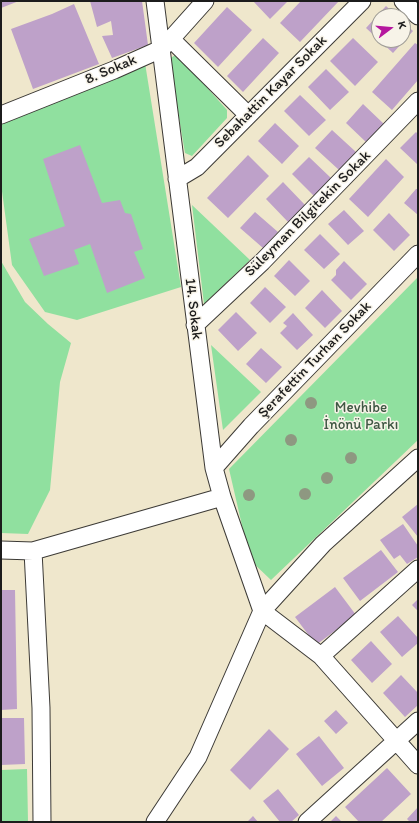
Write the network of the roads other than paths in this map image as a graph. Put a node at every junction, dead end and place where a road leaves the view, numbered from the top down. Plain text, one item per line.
1 (155, 1) edge
2 (205, 1) edge
3 (362, 1) edge
4 (403, 1) edge
5 (418, 16) edge
6 (166, 44) junction
7 (418, 101) edge
8 (1, 115) edge
9 (248, 116) junction
10 (177, 179) junction
11 (418, 254) edge
12 (195, 325) junction
13 (418, 458) edge
14 (214, 468) junction
15 (222, 497) junction
16 (1, 550) edge
17 (33, 551) junction
18 (418, 569) edge
19 (262, 611) junction
20 (321, 656) junction
21 (418, 722) edge
22 (396, 742) junction
23 (418, 765) edge
24 (42, 822) edge
25 (155, 822) edge
26 (307, 822) edge

1 - 6 street, 14. Sokak
2 - 6 street, 8. Sokak
3 - 9 street, Sebahattin Kayar Sokak
4 - 5 street
6 - 8 street, 8. Sokak
6 - 9 street
6 - 10 street, 14. Sokak
7 - 12 street, Süleyman Bilgitekin Sokak
9 - 10 street, Sebahattin Kayar Sokak
10 - 12 street, 14. Sokak
11 - 14 street, Şerafettin Turhan Sokak
12 - 14 street, 14. Sokak
13 - 19 street
14 - 15 street, 14. Sokak
15 - 17 street
15 - 19 street, 14. Sokak
16 - 17 street
17 - 24 street
18 - 20 street
19 - 20 street
19 - 25 street
20 - 22 street
21 - 22 street
22 - 23 street
22 - 26 street

